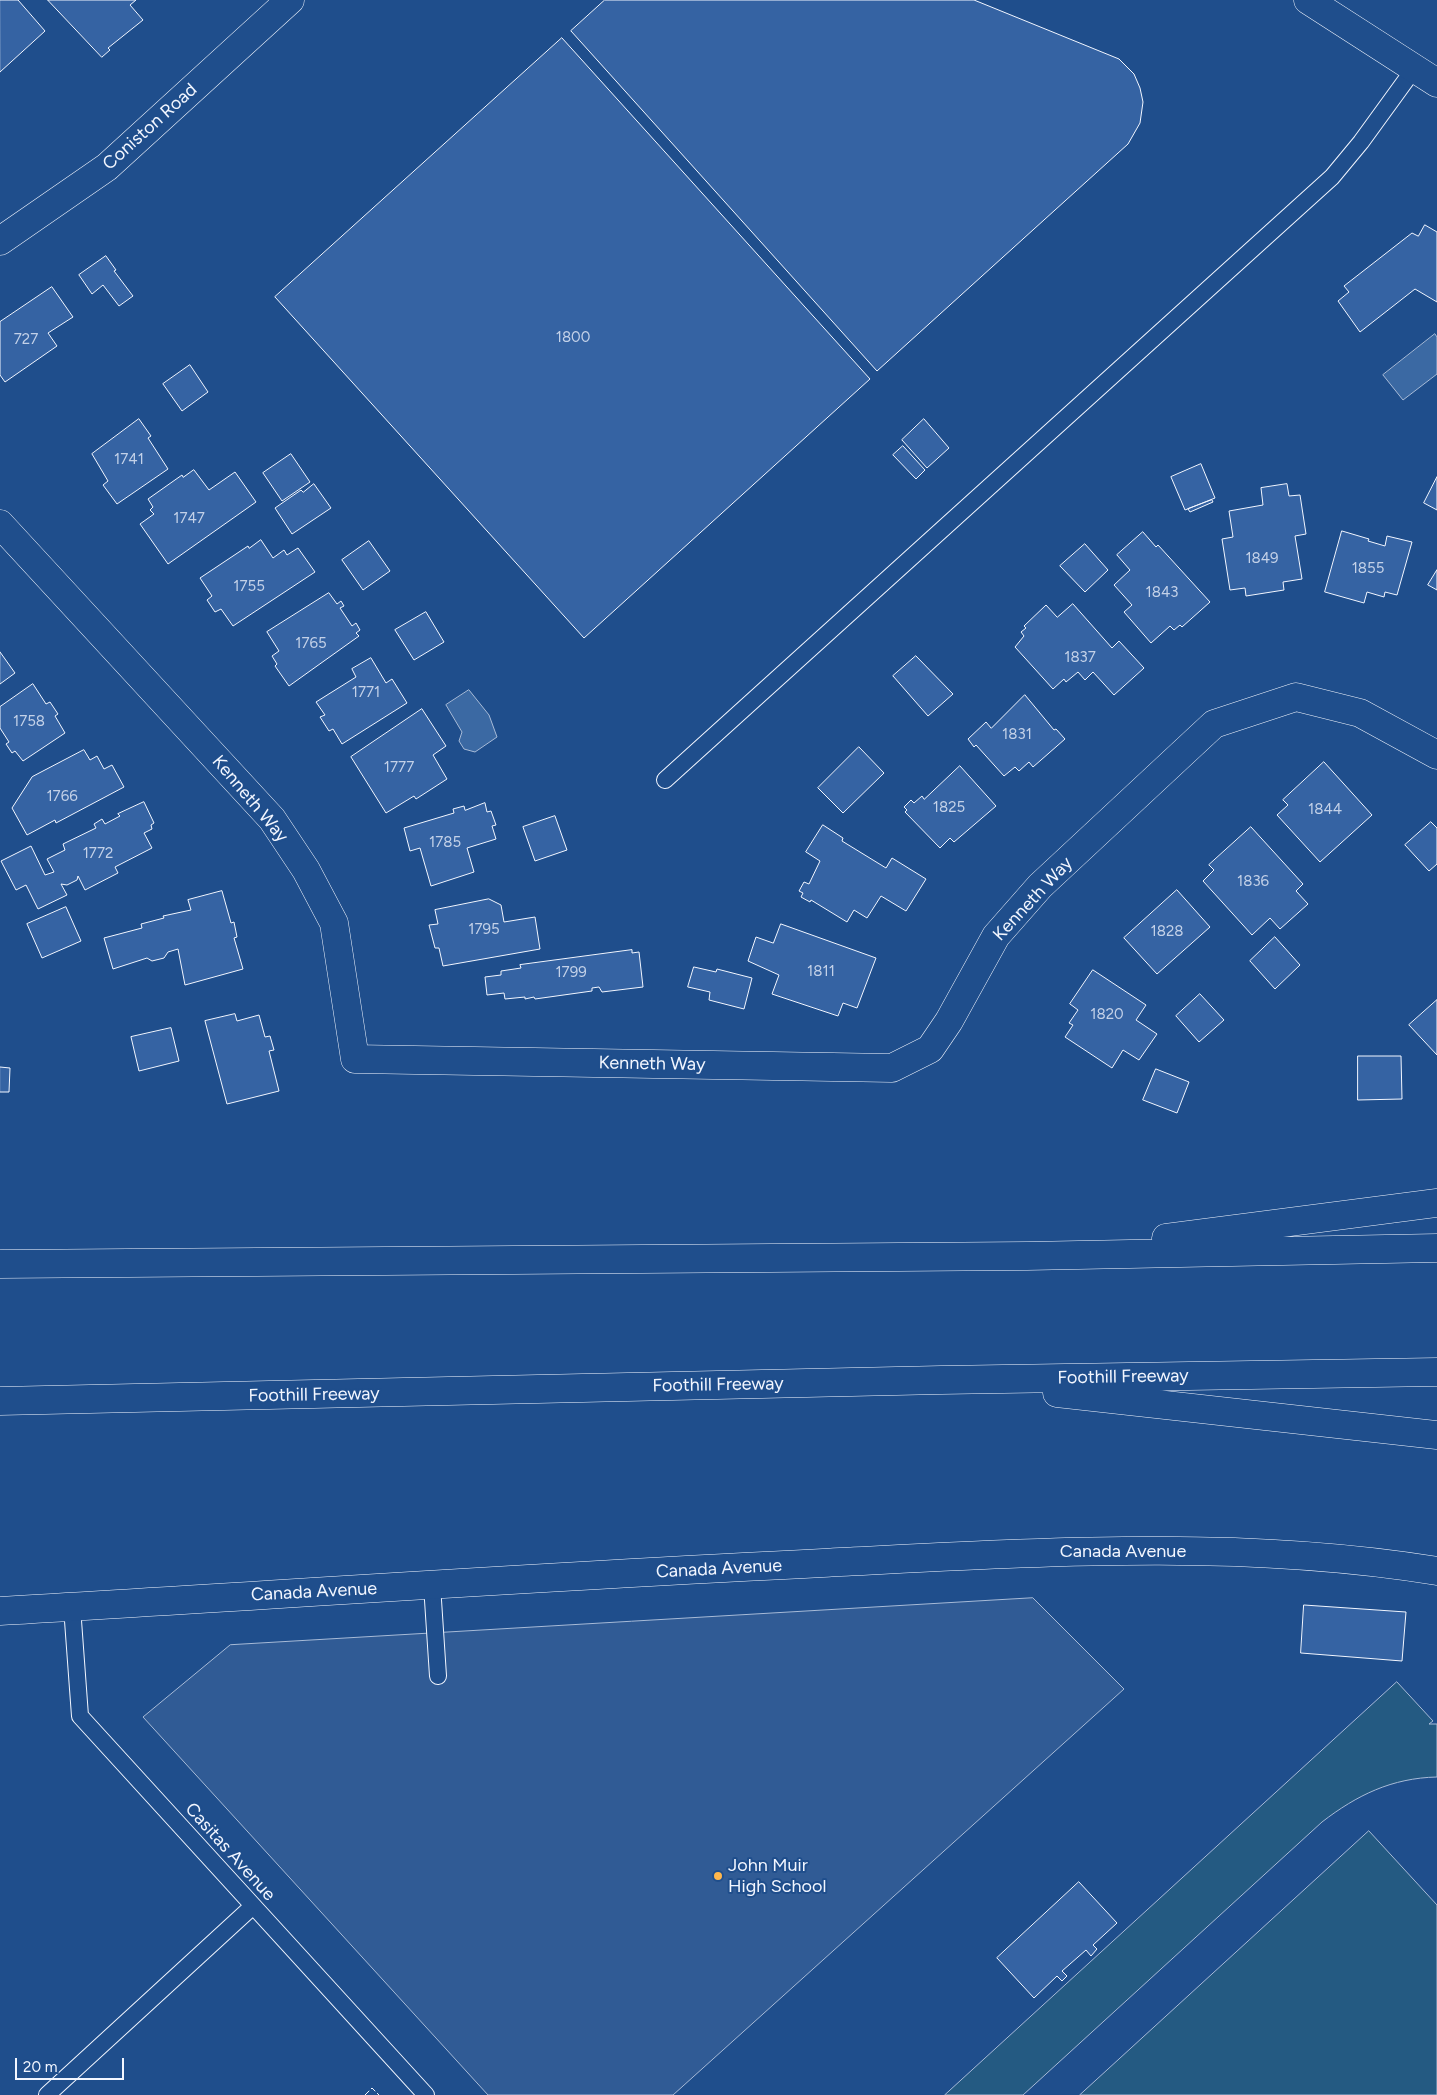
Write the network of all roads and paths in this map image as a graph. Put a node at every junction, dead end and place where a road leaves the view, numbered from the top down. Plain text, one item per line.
1 (290, 0) edge
2 (1308, 0) edge
3 (1414, 69) junction
4 (1437, 83) edge
5 (0, 241) edge
6 (0, 524) edge
7 (1437, 755) edge
8 (665, 780) dead end
9 (1437, 1203) edge
10 (1437, 1248) edge
11 (1027, 1256) junction
12 (0, 1264) edge
13 (1437, 1372) edge
14 (941, 1380) junction
15 (0, 1401) edge
16 (1437, 1435) edge
17 (1437, 1571) edge
18 (432, 1585) junction
19 (72, 1607) junction
20 (0, 1611) edge
21 (438, 1676) dead end
22 (253, 1906) junction
23 (46, 2095) edge
24 (426, 2095) edge

1 - 5 main road, Coniston Road
2 - 3 main road
3 - 4 main road
3 - 8 lane
6 - 7 main road, Kenneth Way
9 - 11 main road
10 - 11 main road
11 - 12 main road
13 - 14 main road, Foothill Freeway
14 - 15 main road, Foothill Freeway
14 - 16 main road
17 - 18 main road, Canada Avenue
18 - 19 main road, Canada Avenue
18 - 21 lane
19 - 20 main road, Canada Avenue
19 - 22 lane, Casitas Avenue
22 - 23 lane
22 - 24 lane, Casitas Avenue

